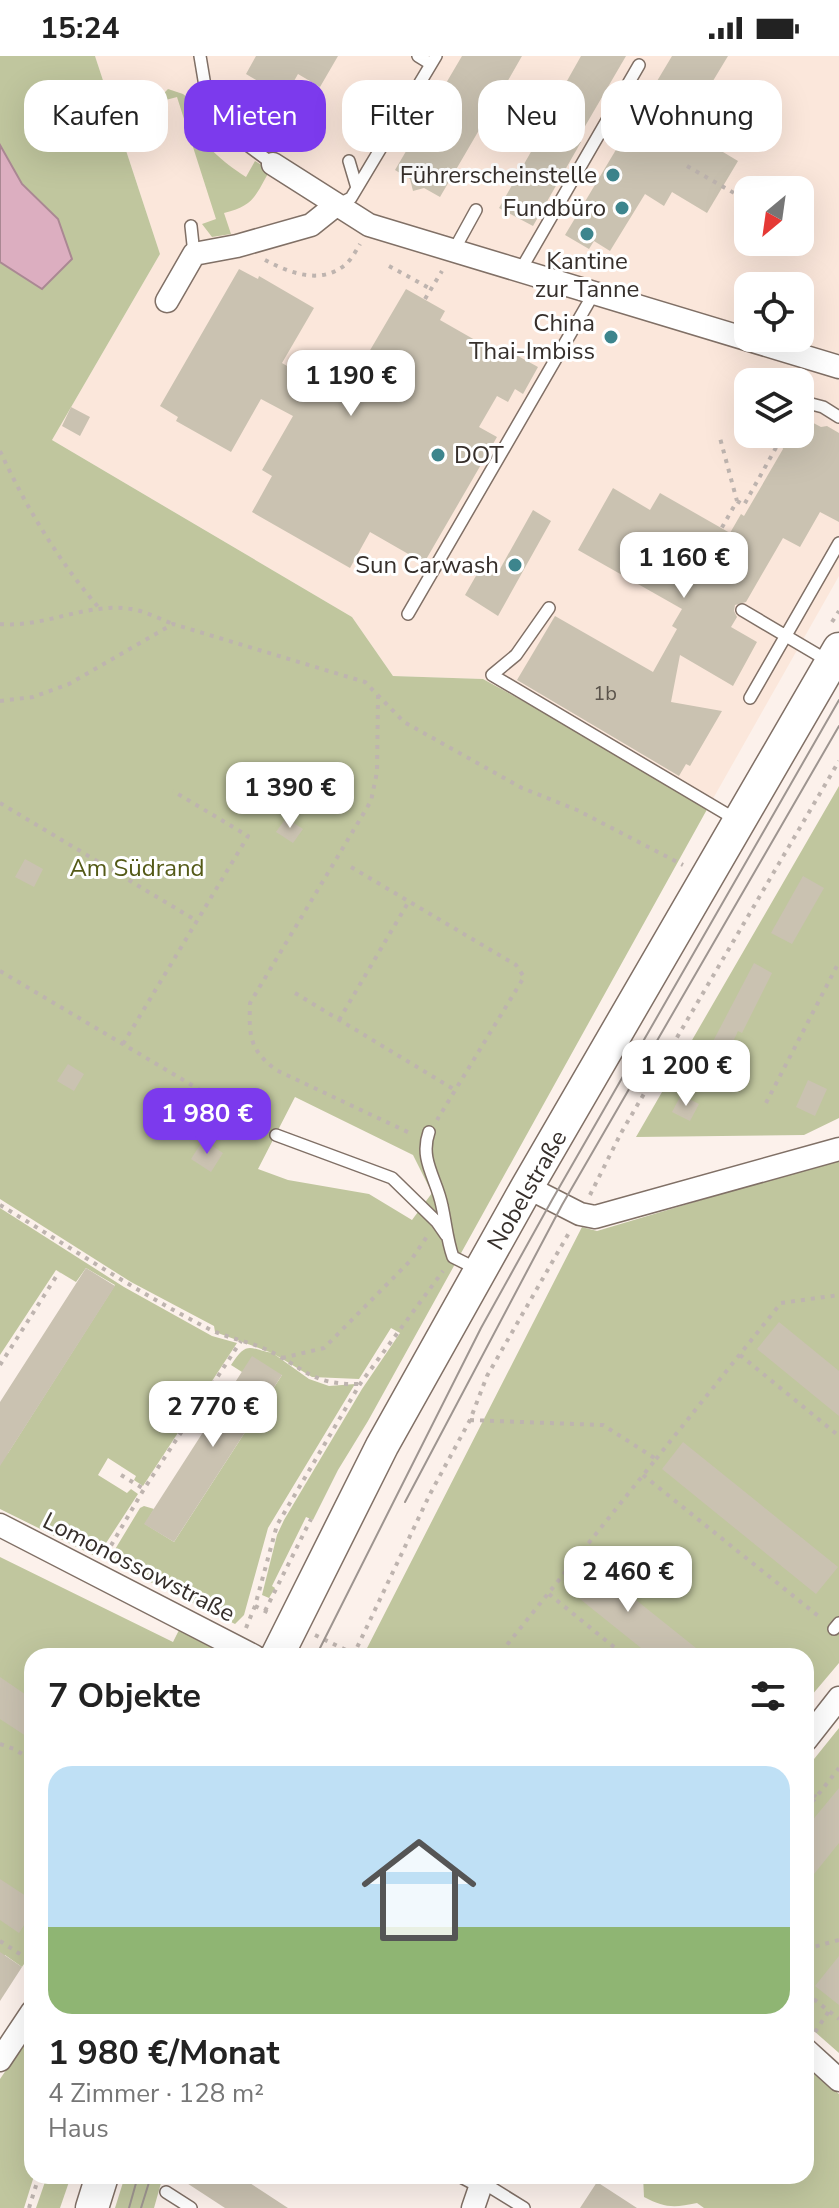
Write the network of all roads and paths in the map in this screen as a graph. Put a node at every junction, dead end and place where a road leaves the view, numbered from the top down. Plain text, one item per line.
1 (200, 56) edge
2 (418, 56) edge
3 (434, 60) edge
4 (639, 65) dead end
5 (349, 161) dead end
6 (273, 164) joint
7 (687, 166) dead end
8 (357, 188) junction
9 (734, 193) edge
10 (336, 205) junction
11 (476, 210) dead end
12 (191, 226) dead end
13 (364, 239) dead end
14 (237, 246) junction
15 (454, 250) junction
16 (194, 254) junction
17 (389, 266) dead end
18 (520, 271) junction
19 (431, 289) junction
20 (594, 293) junction
21 (425, 299) dead end
22 (167, 301) dead end
23 (839, 367) edge
24 (814, 405) edge
25 (839, 417) edge
26 (720, 438) dead end
27 (776, 448) edge
28 (0, 451) edge
29 (737, 501) junction
30 (839, 543) edge
31 (712, 545) dead end
32 (549, 608) dead end
33 (100, 609) junction
34 (742, 610) dead end
35 (408, 614) dead end
36 (0, 624) edge
37 (173, 624) junction
38 (785, 636) junction
39 (835, 656) edge
40 (378, 695) junction
41 (750, 698) dead end
42 (0, 701) edge
43 (173, 791) dead end
44 (0, 803) edge
45 (739, 821) junction
46 (351, 867) dead end
47 (687, 867) dead end
48 (409, 901) junction
49 (198, 921) junction
50 (839, 962) edge
51 (0, 971) edge
52 (295, 993) dead end
53 (339, 1020) junction
54 (123, 1044) junction
55 (455, 1090) junction
56 (766, 1103) dead end
57 (276, 1135) joint
58 (428, 1136) junction
59 (839, 1149) edge
60 (527, 1187) junction
61 (0, 1205) edge
62 (437, 1222) junction
63 (446, 1235) junction
64 (481, 1271) junction
65 (59, 1272) dead end
66 (839, 1295) edge
67 (241, 1341) junction
68 (740, 1355) junction
69 (282, 1358) junction
70 (0, 1365) edge
71 (360, 1384) dead end
72 (470, 1420) dead end
73 (839, 1436) edge
74 (656, 1459) junction
75 (121, 1475) dead end
76 (643, 1475) junction
77 (144, 1489) junction
78 (311, 1519) dead end
79 (0, 1525) edge
80 (100, 1563) dead end
81 (549, 1594) junction
82 (265, 1611) dead end
83 (837, 1626) edge
84 (238, 1648) edge
85 (281, 1648) edge
86 (505, 1648) edge
87 (615, 1648) edge
88 (839, 1698) edge
89 (814, 1730) edge
90 (0, 1744) edge
91 (24, 1755) edge
92 (839, 1768) edge
93 (816, 1797) joint
94 (814, 1800) edge
95 (839, 1940) edge
96 (0, 1941) edge
97 (831, 1942) junction
98 (814, 1945) edge
99 (839, 1948) edge
100 (24, 1957) edge
101 (814, 1999) edge
102 (829, 2011) junction
103 (839, 2019) edge
104 (24, 2024) edge
105 (814, 2035) edge
106 (814, 2047) edge
107 (0, 2060) edge
108 (839, 2080) edge
109 (36, 2184) edge
110 (100, 2184) edge
111 (480, 2188) edge
112 (166, 2192) dead end
113 (29, 2208) edge
114 (92, 2208) edge
115 (191, 2208) edge
116 (524, 2208) edge

1 - 6 lane
2 - 3 lane
3 - 8 lane
4 - 18 lane
5 - 8 lane
6 - 10 street
7 - 9 path
8 - 10 lane
10 - 14 street
10 - 15 street
11 - 15 lane
12 - 16 lane
13 - 14 path
14 - 16 street
15 - 18 street
15 - 19 path
16 - 22 street
17 - 19 path
18 - 20 street
19 - 21 path
20 - 23 street
20 - 35 lane
24 - 25 lane
26 - 29 path
27 - 29 path
28 - 33 path
29 - 31 path
30 - 38 lane
32 - 45 lane
33 - 36 path
33 - 37 path
34 - 38 lane
37 - 40 path
37 - 42 path
38 - 39 lane
38 - 41 lane
39 - 45 main road, Nobelstraße
40 - 47 path
40 - 58 path
43 - 49 path
44 - 49 path
45 - 60 main road, Nobelstraße
46 - 48 path
48 - 53 path
48 - 55 path
49 - 54 path
50 - 56 path
51 - 54 path
52 - 53 path
53 - 55 path
54 - 57 path
55 - 58 path
57 - 62 lane
58 - 63 lane
59 - 60 street
60 - 64 main road, Nobelstraße
61 - 67 path
62 - 63 lane
62 - 69 path
63 - 64 lane
64 - 85 main road, Nobelstraße
65 - 70 path
66 - 68 path
67 - 69 path
67 - 77 path
68 - 73 path
68 - 74 path
69 - 71 path
72 - 74 path
74 - 76 path
75 - 77 path
76 - 81 path
76 - 83 path
77 - 80 path
78 - 82 path
79 - 84 street, Lomonossowstraße
81 - 86 path
81 - 87 path
88 - 89 street
90 - 91 path
92 - 93 path
93 - 94 path
95 - 97 path
96 - 100 path
97 - 98 path
97 - 99 path
101 - 102 path
102 - 103 path
102 - 105 path
104 - 107 street
106 - 108 street
109 - 113 path
110 - 114 main road
111 - 116 lane
112 - 115 lane

